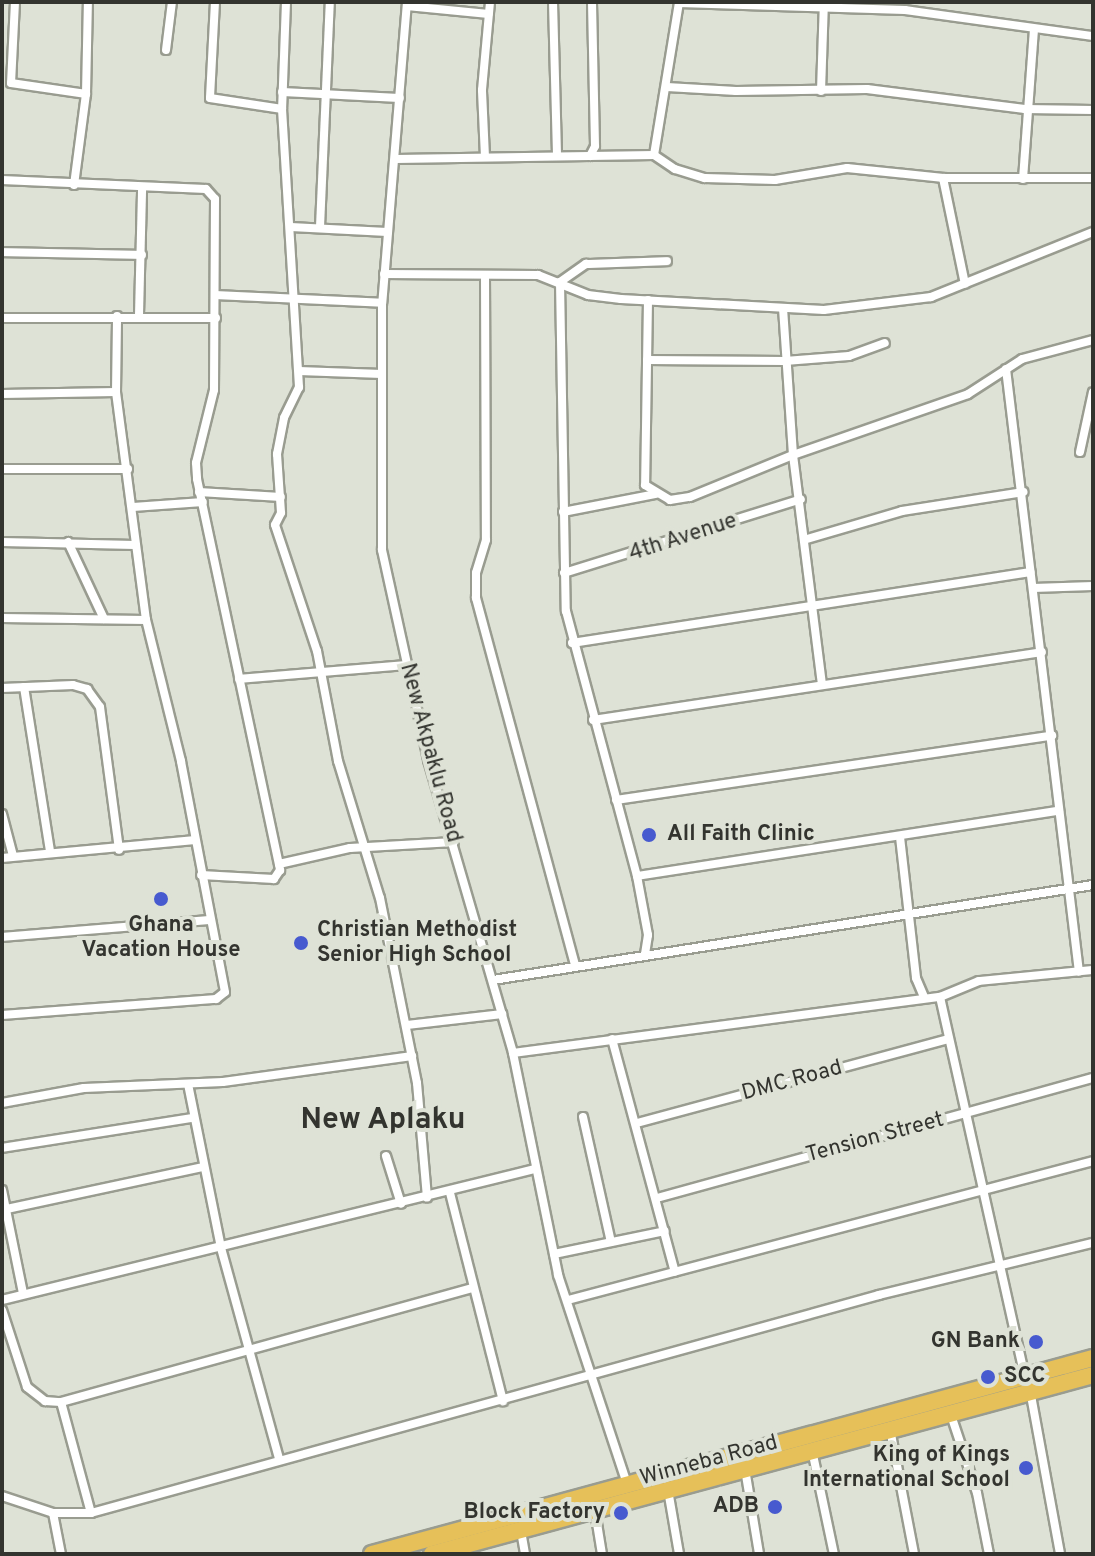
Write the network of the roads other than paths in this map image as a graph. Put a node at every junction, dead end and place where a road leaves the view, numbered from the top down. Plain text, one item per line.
1 (15, 2) edge
2 (88, 2) edge
3 (172, 2) edge
4 (215, 2) edge
5 (286, 2) edge
6 (330, 2) edge
7 (490, 2) edge
8 (553, 2) edge
9 (592, 2) edge
10 (679, 2) edge
11 (407, 4) edge
12 (825, 4) edge
13 (905, 6) edge
14 (489, 14) junction
15 (1034, 29) junction
16 (1093, 36) edge
17 (166, 50) dead end
18 (667, 87) junction
19 (821, 91) junction
20 (282, 92) junction
21 (86, 94) junction
22 (326, 95) junction
23 (400, 98) junction
24 (282, 109) junction
25 (1025, 109) junction
26 (1093, 110) edge
27 (557, 155) junction
28 (654, 155) junction
29 (590, 156) junction
30 (485, 157) junction
31 (396, 159) junction
32 (943, 178) junction
33 (1093, 178) edge
34 (1023, 179) junction
35 (2, 180) edge
36 (74, 185) junction
37 (142, 188) junction
38 (290, 227) junction
39 (320, 227) junction
40 (388, 232) junction
41 (1093, 232) edge
42 (2, 252) edge
43 (142, 255) junction
44 (667, 261) dead end
45 (384, 274) junction
46 (485, 275) junction
47 (560, 282) junction
48 (965, 284) junction
49 (215, 295) junction
50 (295, 298) junction
51 (648, 300) junction
52 (382, 303) junction
53 (783, 308) junction
54 (139, 315) junction
55 (117, 316) junction
56 (2, 318) edge
57 (216, 318) junction
58 (1093, 340) edge
59 (885, 343) dead end
60 (647, 360) junction
61 (785, 361) junction
62 (1006, 369) junction
63 (299, 371) junction
64 (382, 374) junction
65 (116, 392) junction
66 (1093, 392) edge
67 (2, 394) edge
68 (1080, 452) dead end
69 (793, 455) junction
70 (2, 469) edge
71 (128, 469) junction
72 (199, 492) junction
73 (1024, 492) junction
74 (656, 494) junction
75 (281, 497) junction
76 (801, 499) junction
77 (203, 502) junction
78 (133, 507) junction
79 (563, 512) junction
80 (807, 539) junction
81 (2, 542) edge
82 (68, 542) junction
83 (135, 545) junction
84 (1031, 572) junction
85 (564, 573) junction
86 (1093, 586) edge
87 (1033, 588) junction
88 (812, 602) junction
89 (2, 618) edge
90 (104, 619) junction
91 (146, 620) junction
92 (572, 643) junction
93 (1042, 652) junction
94 (405, 665) junction
95 (320, 674) junction
96 (239, 679) junction
97 (822, 683) junction
98 (24, 687) junction
99 (2, 688) edge
100 (593, 720) junction
101 (1052, 736) junction
102 (616, 800) junction
103 (1059, 811) junction
104 (2, 814) edge
105 (900, 837) junction
106 (195, 840) junction
107 (454, 842) junction
108 (364, 848) junction
109 (119, 850) junction
110 (50, 851) junction
111 (13, 856) junction
112 (2, 858) edge
113 (279, 864) junction
114 (201, 875) junction
115 (637, 876) junction
116 (1093, 885) edge
117 (1071, 889) junction
118 (909, 912) junction
119 (208, 920) junction
120 (2, 937) edge
121 (645, 954) junction
122 (575, 965) junction
123 (1093, 970) edge
124 (1079, 972) junction
125 (493, 980) junction
126 (924, 997) junction
127 (940, 997) junction
128 (502, 1014) junction
129 (2, 1015) edge
130 (407, 1025) junction
131 (612, 1039) junction
132 (948, 1039) junction
133 (513, 1053) junction
134 (412, 1056) junction
135 (1093, 1078) edge
136 (188, 1084) junction
137 (2, 1103) edge
138 (968, 1114) junction
139 (583, 1117) dead end
140 (192, 1118) junction
141 (637, 1123) junction
142 (2, 1148) edge
143 (386, 1156) dead end
144 (1093, 1161) edge
145 (203, 1167) junction
146 (535, 1169) junction
147 (2, 1190) edge
148 (985, 1190) junction
149 (450, 1193) junction
150 (427, 1198) junction
151 (657, 1198) junction
152 (401, 1204) junction
153 (4, 1210) edge
154 (665, 1231) junction
155 (611, 1242) junction
156 (1093, 1243) edge
157 (221, 1248) junction
158 (554, 1254) junction
159 (1002, 1268) junction
160 (675, 1272) junction
161 (472, 1288) junction
162 (23, 1293) junction
163 (2, 1300) edge
164 (568, 1300) junction
165 (2, 1310) edge
166 (250, 1349) junction
167 (1093, 1358) edge
168 (1092, 1376) edge
169 (591, 1378) junction
170 (1027, 1383) junction
171 (503, 1401) junction
172 (61, 1402) junction
173 (947, 1406) junction
174 (890, 1428) junction
175 (812, 1449) junction
176 (279, 1458) junction
177 (745, 1468) junction
178 (627, 1484) junction
179 (668, 1490) junction
180 (2, 1496) edge
181 (595, 1511) junction
182 (53, 1513) junction
183 (91, 1513) junction
184 (521, 1531) junction
185 (452, 1552) edge
186 (61, 1554) edge
187 (372, 1554) edge
188 (432, 1554) edge
189 (525, 1554) edge
190 (602, 1554) edge
191 (679, 1554) edge
192 (759, 1554) edge
193 (834, 1554) edge
194 (914, 1554) edge
195 (989, 1554) edge
196 (1060, 1554) edge

1 - 21 street
2 - 21 street
3 - 17 street
4 - 24 street
5 - 20 street
6 - 22 street
7 - 14 street
8 - 27 street
9 - 29 street
10 - 12 street
10 - 18 street
11 - 14 street
11 - 23 street, New Akpaklu Road
12 - 13 street
12 - 19 street
13 - 15 street
14 - 30 street
15 - 16 street
15 - 25 street
18 - 19 street
18 - 28 street
19 - 25 street
20 - 22 street
20 - 24 street
21 - 36 street
22 - 23 street
22 - 39 street
23 - 31 street, New Akpaklu Road
24 - 38 street
25 - 26 street
25 - 34 street
27 - 29 street
27 - 30 street
28 - 29 street
28 - 32 street
30 - 31 street
31 - 40 street, New Akpaklu Road
32 - 34 street
32 - 48 street
33 - 34 street
35 - 36 street
36 - 37 street
37 - 43 street
37 - 49 street
38 - 39 street
38 - 50 street
39 - 40 street
40 - 45 street, New Akpaklu Road
41 - 48 street
42 - 43 street
43 - 54 street
44 - 47 street
45 - 46 street
45 - 52 street, New Akpaklu Road
46 - 47 street
46 - 122 street
47 - 51 street
47 - 79 street
48 - 53 street
49 - 50 street
49 - 57 street
50 - 52 street
50 - 63 street
51 - 53 street
51 - 60 street
52 - 64 street, New Akpaklu Road
53 - 61 street
54 - 55 street
54 - 57 street
55 - 56 street
55 - 65 street
57 - 72 street
58 - 62 street
59 - 61 street
60 - 61 street
60 - 74 street
61 - 69 street
62 - 69 street
62 - 73 street
63 - 64 street
63 - 75 street
64 - 94 street, New Akpaklu Road
65 - 67 street
65 - 71 street
66 - 68 street
69 - 74 street
69 - 76 street
70 - 71 street
71 - 78 street
72 - 75 street
72 - 77 street
73 - 80 street
73 - 84 street
74 - 79 street
75 - 95 street
76 - 80 street
76 - 85 street, 4th Avenue
77 - 78 street
77 - 96 street
78 - 83 street
79 - 85 street
80 - 88 street
81 - 82 street
82 - 83 street
82 - 90 street
83 - 91 street
84 - 87 street
84 - 88 street
85 - 92 street
86 - 87 street
87 - 93 street
88 - 92 street
88 - 97 street
89 - 90 street
90 - 91 street
91 - 106 street
92 - 100 street
93 - 97 street
93 - 101 street
94 - 95 street
94 - 107 street, New Akpaklu Road
95 - 96 street
95 - 108 street
96 - 113 street
97 - 100 street
98 - 99 street
98 - 109 street
98 - 110 street
100 - 102 street
101 - 102 street
101 - 103 street
102 - 115 street
103 - 105 street
103 - 117 street
104 - 111 street
105 - 115 street
105 - 118 street
106 - 109 street
106 - 114 street
107 - 108 street
107 - 125 street, New Akpaklu Road
108 - 113 street
108 - 130 street
109 - 110 street
110 - 111 street
111 - 112 street
113 - 114 street
114 - 119 street
115 - 121 street
116 - 117 street
117 - 118 street
117 - 124 street
118 - 121 street
118 - 126 street
119 - 120 street
119 - 129 street
121 - 122 street
122 - 125 street
123 - 124 street
124 - 127 street
125 - 128 street, New Akpaklu Road
126 - 127 street
126 - 131 street
127 - 132 street
128 - 130 street
128 - 133 street, New Akpaklu Road
130 - 134 street
131 - 133 street
131 - 141 street
132 - 138 street
132 - 141 street, DMC Road
133 - 146 street, New Akpaklu Road
134 - 136 street
134 - 150 street
135 - 138 street, Tension Street
136 - 137 street
136 - 140 street
138 - 148 street
138 - 151 street, Tension Street
139 - 155 street
140 - 142 street
140 - 145 street
141 - 151 street
143 - 152 street
144 - 148 street
145 - 153 street
145 - 157 street
146 - 149 street
146 - 158 street, New Akpaklu Road
147 - 153 street
148 - 159 street
148 - 160 street
149 - 150 street
149 - 161 street
150 - 152 street
151 - 154 street
152 - 157 street
153 - 162 street
154 - 155 street
154 - 160 street
155 - 158 street
156 - 159 street
157 - 162 street
157 - 166 street
158 - 164 street, New Akpaklu Road
159 - 169 street
159 - 170 street
160 - 164 street
161 - 166 street
161 - 171 street
162 - 163 street
164 - 169 street, New Akpaklu Road
165 - 172 street
166 - 172 street
166 - 176 street
167 - 170 highway, Winneba Road
168 - 170 highway, Winneba Road
169 - 171 street
169 - 178 street, New Akpaklu Road
170 - 173 highway, Winneba Road
170 - 196 street
171 - 176 street
172 - 183 street
173 - 174 highway, Winneba Road
173 - 178 highway, Winneba Road
173 - 195 street
174 - 175 highway, Winneba Road
174 - 194 street
175 - 177 highway, Winneba Road
175 - 193 street
176 - 183 street
177 - 179 highway, Winneba Road
177 - 192 street
178 - 187 highway, Winneba Road
179 - 181 highway, Winneba Road
179 - 191 street
180 - 182 street
181 - 184 highway, Winneba Road
181 - 190 street
182 - 183 street
182 - 186 street
184 - 185 highway, Winneba Road
184 - 189 street
185 - 188 highway, Winneba Road

